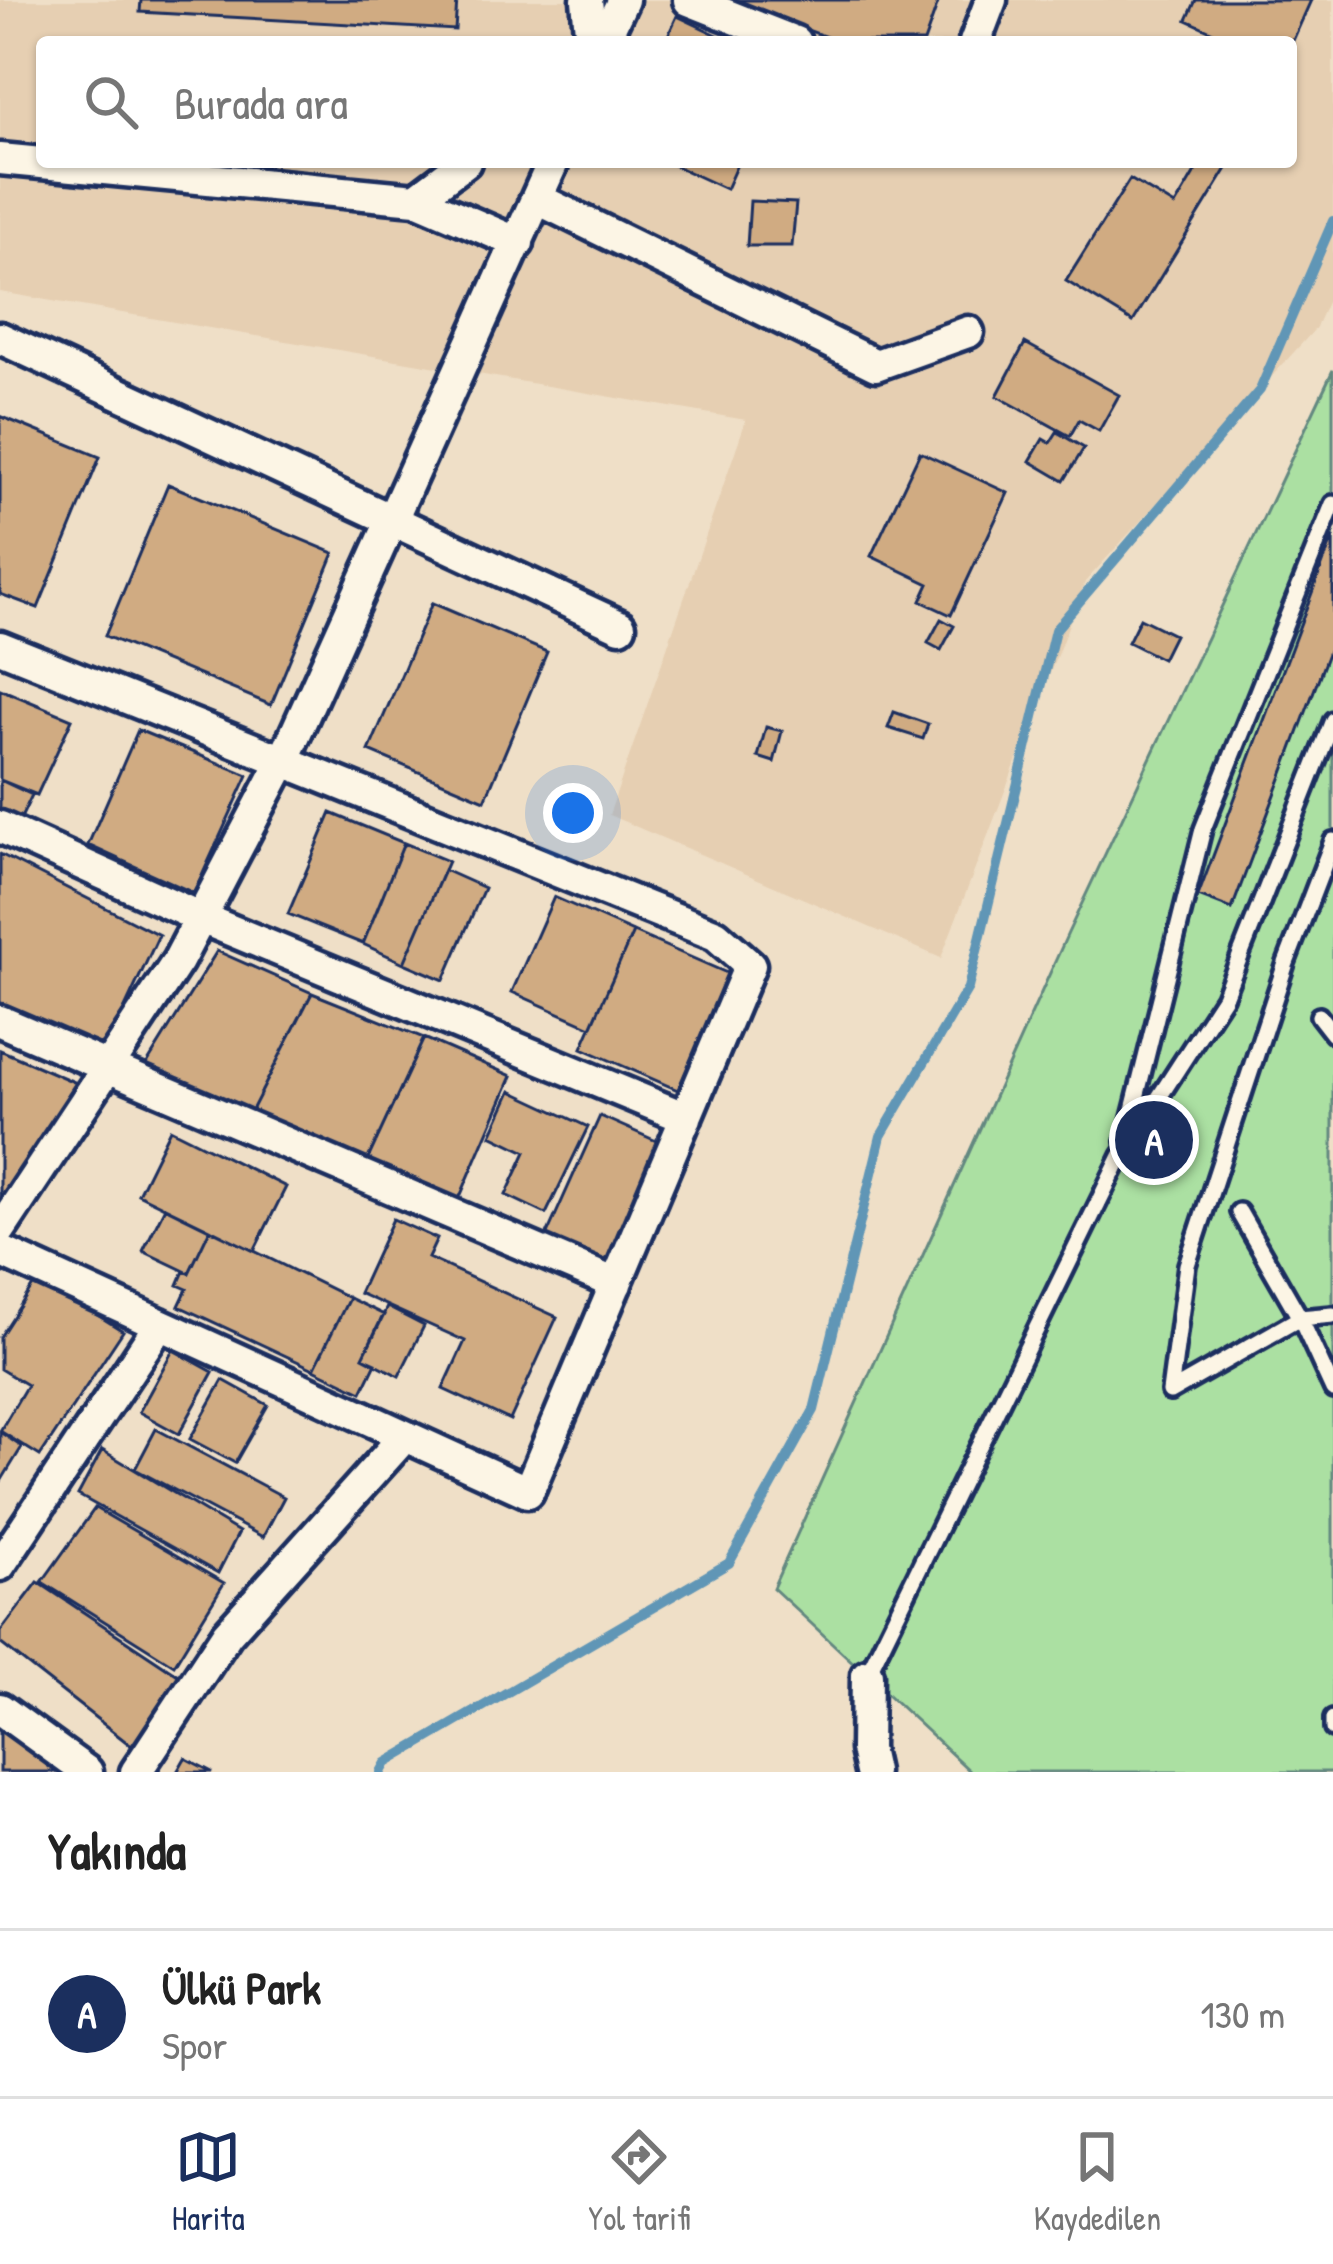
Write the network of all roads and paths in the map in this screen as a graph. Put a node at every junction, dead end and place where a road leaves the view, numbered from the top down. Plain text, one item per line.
1 (587, 0) edge
2 (623, 0) edge
3 (689, 0) edge
4 (991, 0) edge
5 (590, 36) edge
6 (605, 36) edge
7 (780, 36) edge
8 (977, 36) edge
9 (0, 159) edge
10 (36, 162) edge
11 (94, 168) edge
12 (457, 168) edge
13 (551, 168) edge
14 (416, 199) junction
15 (538, 199) junction
16 (518, 243) junction
17 (968, 332) dead end
18 (0, 338) edge
19 (1333, 504) edge
20 (391, 523) junction
21 (620, 626) dead end
22 (0, 647) edge
23 (1333, 720) edge
24 (284, 759) junction
25 (0, 826) edge
26 (1333, 841) edge
27 (201, 918) junction
28 (1319, 1016) dead end
29 (0, 1021) edge
30 (1333, 1034) edge
31 (109, 1070) junction
32 (686, 1118) junction
33 (1121, 1156) junction
34 (1239, 1212) dead end
35 (0, 1230) edge
36 (0, 1251) edge
37 (616, 1284) junction
38 (1333, 1315) edge
39 (1300, 1318) junction
40 (160, 1324) junction
41 (1333, 1390) edge
42 (405, 1436) junction
43 (0, 1565) edge
44 (867, 1675) joint
45 (0, 1709) edge
46 (1333, 1719) edge
47 (1333, 1729) edge
48 (87, 1772) edge
49 (136, 1772) edge
50 (872, 1772) edge

1 - 5 street
2 - 6 street
3 - 7 street
4 - 8 street
9 - 10 street
11 - 14 street
12 - 14 street
13 - 15 street
14 - 16 street
15 - 16 street
15 - 17 street
16 - 20 street
18 - 20 street
19 - 33 lane
20 - 21 street
20 - 24 street
22 - 24 street
23 - 33 lane
24 - 27 street
24 - 32 street
25 - 27 street
26 - 39 lane
27 - 31 street
27 - 32 street
28 - 30 lane
29 - 31 street
31 - 35 street
31 - 37 street
32 - 37 street
33 - 44 lane
34 - 39 lane
36 - 40 street
37 - 42 street
38 - 39 lane
39 - 41 lane
40 - 42 street
40 - 43 street
42 - 49 street
44 - 50 street
45 - 48 street
46 - 47 lane

